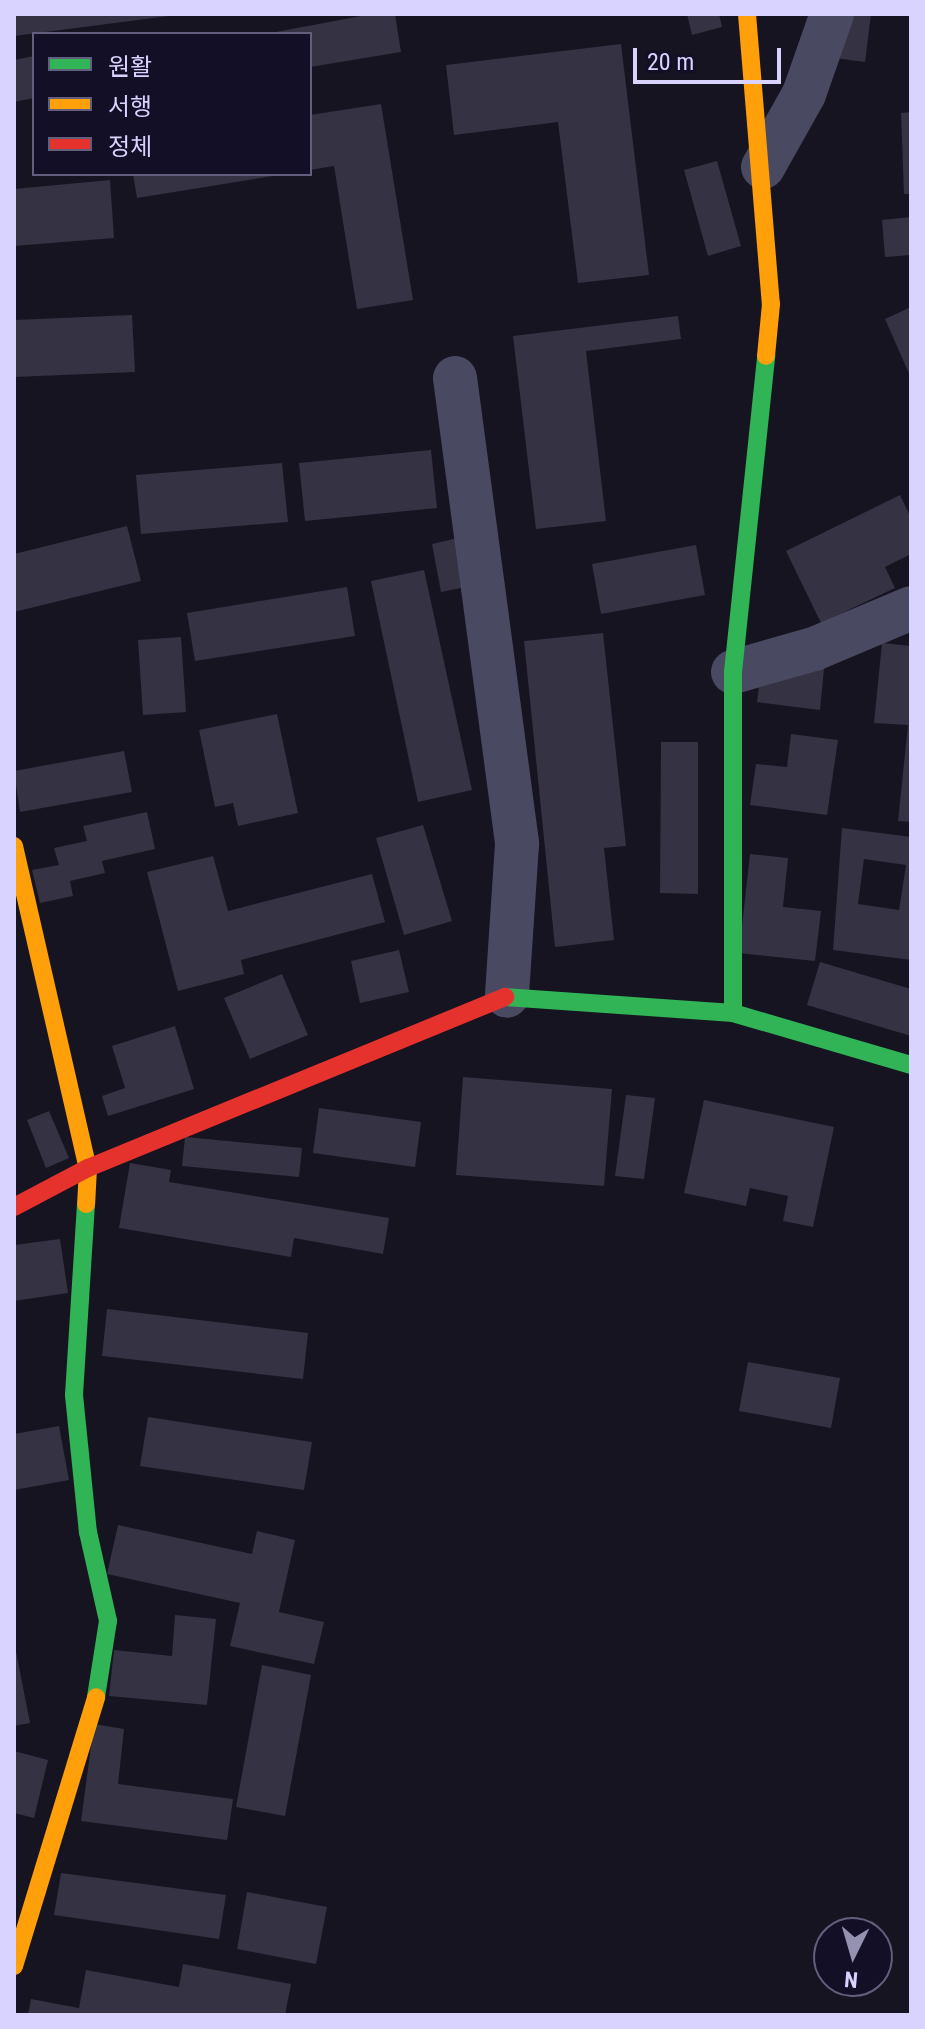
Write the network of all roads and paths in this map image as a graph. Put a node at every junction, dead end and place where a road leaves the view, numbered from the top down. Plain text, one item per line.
1 (747, 14) edge
2 (832, 14) edge
3 (763, 167) junction
4 (455, 378) dead end
5 (911, 608) edge
6 (733, 672) junction
7 (14, 846) edge
8 (507, 996) junction
9 (733, 1013) junction
10 (911, 1065) edge
11 (88, 1168) junction
12 (14, 1207) edge
13 (14, 1966) edge

1 - 3 street
2 - 3 street
3 - 6 street
4 - 8 street
5 - 6 street
6 - 9 street
7 - 11 street
8 - 9 street
8 - 11 street
9 - 10 street
11 - 12 street
11 - 13 street

